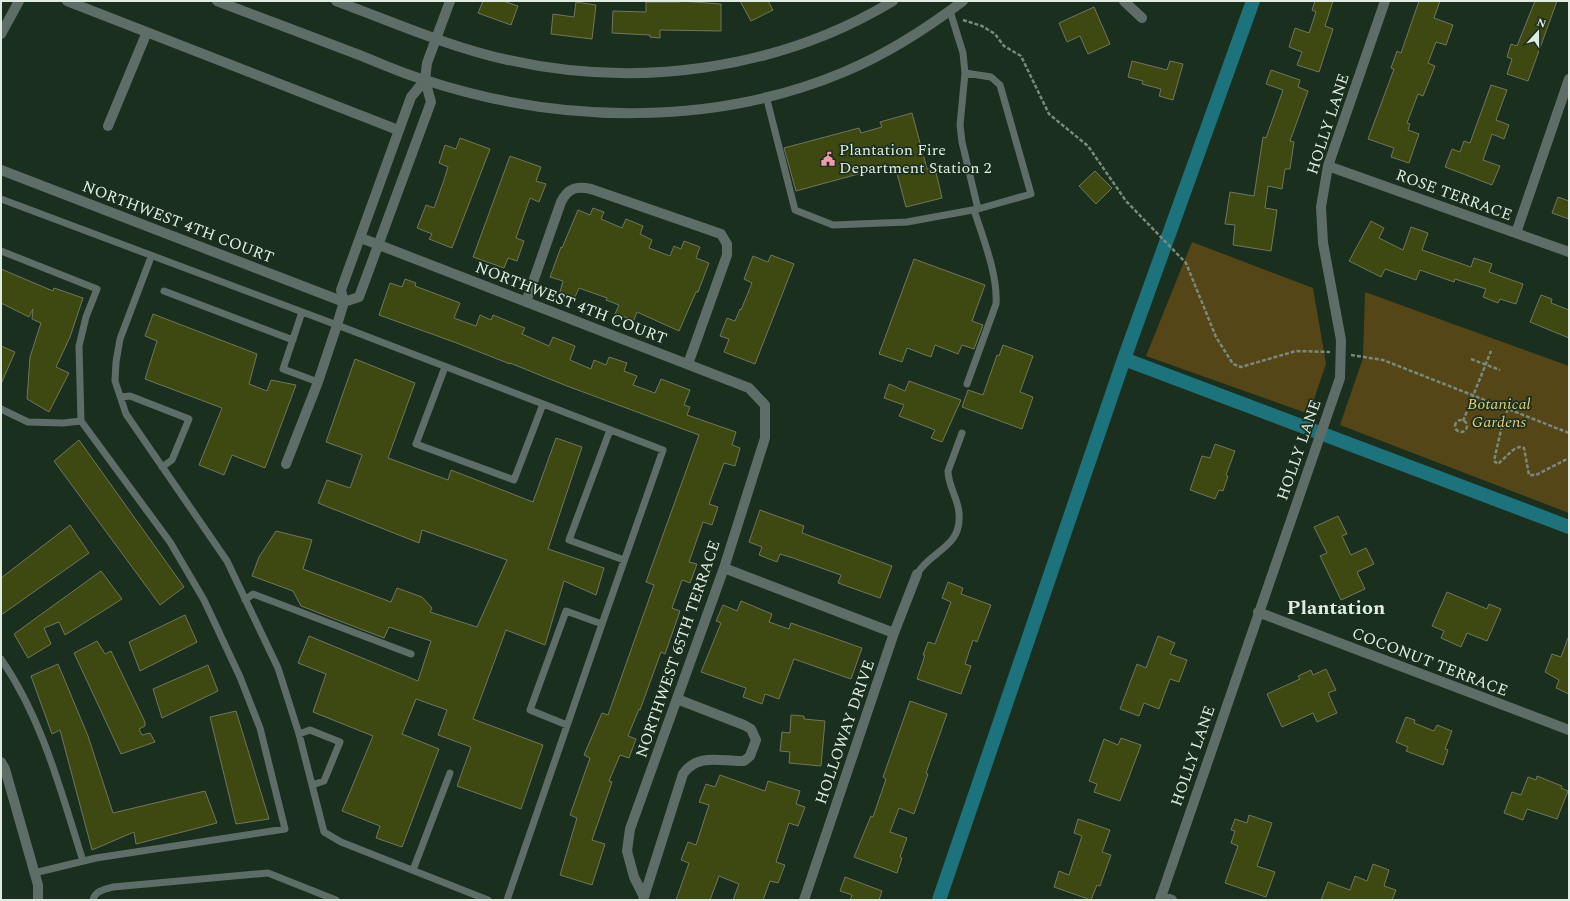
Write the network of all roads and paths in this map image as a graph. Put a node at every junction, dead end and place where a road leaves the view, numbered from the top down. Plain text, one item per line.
1 (19, 1) edge
2 (67, 1) edge
3 (217, 1) edge
4 (336, 1) edge
5 (450, 1) edge
6 (893, 1) edge
7 (963, 1) edge
8 (1124, 1) edge
9 (1385, 1) edge
10 (950, 11) junction
11 (1142, 18) dead end
12 (962, 20) dead end
13 (147, 32) junction
14 (1, 34) edge
15 (436, 38) junction
16 (965, 73) junction
17 (1569, 79) edge
18 (425, 80) junction
19 (766, 96) junction
20 (108, 126) dead end
21 (398, 130) junction
22 (1328, 166) junction
23 (1, 170) edge
24 (1, 199) edge
25 (976, 210) junction
26 (1516, 233) junction
27 (361, 238) junction
28 (379, 245) junction
29 (1, 251) edge
30 (1569, 252) edge
31 (151, 257) junction
32 (164, 291) dead end
33 (344, 302) junction
34 (526, 302) junction
35 (302, 312) junction
36 (337, 325) junction
37 (293, 340) junction
38 (1324, 351) dead end
39 (1491, 352) dead end
40 (1363, 358) dead end
41 (1471, 359) dead end
42 (688, 364) junction
43 (1486, 365) junction
44 (445, 367) junction
45 (1500, 370) dead end
46 (318, 382) junction
47 (967, 384) dead end
48 (1474, 396) junction
49 (121, 397) junction
50 (543, 404) junction
51 (765, 405) joint
52 (1, 409) edge
53 (1508, 409) junction
54 (81, 421) junction
55 (1463, 421) junction
56 (610, 430) junction
57 (962, 433) dead end
58 (1569, 433) edge
59 (1569, 458) edge
60 (286, 464) dead end
61 (162, 467) junction
62 (624, 560) junction
63 (724, 568) junction
64 (917, 574) joint
65 (245, 600) junction
66 (1258, 612) junction
67 (602, 624) junction
68 (894, 633) junction
69 (411, 654) dead end
70 (1, 659) edge
71 (677, 699) junction
72 (566, 725) junction
73 (1569, 730) edge
74 (299, 734) junction
75 (1, 762) edge
76 (450, 773) dead end
77 (312, 785) junction
78 (83, 861) junction
79 (413, 870) junction
80 (34, 872) junction
81 (1160, 898) edge
82 (644, 899) edge
83 (38, 900) edge
84 (92, 900) edge
85 (336, 900) edge
86 (488, 900) edge
87 (507, 900) edge
88 (804, 900) edge
89 (1172, 900) edge

1 - 14 street
2 - 13 street
3 - 18 street
4 - 15 street
5 - 15 street
6 - 15 street
7 - 10 street
8 - 11 street
9 - 22 street, HOLLY LANE
10 - 16 lane
10 - 19 street
12 - 38 path
13 - 20 street
13 - 21 street
15 - 18 street
16 - 25 lane
16 - 25 lane
17 - 26 street
18 - 19 street
18 - 21 street
18 - 28 street
19 - 25 lane
21 - 27 street
22 - 26 street, ROSE TERRACE
22 - 66 street, HOLLY LANE
23 - 33 street, NORTHWEST 4TH COURT
24 - 31 lane
25 - 47 lane
26 - 30 street, ROSE TERRACE
27 - 28 street, NORTHWEST 4TH COURT
27 - 33 street
28 - 33 street
28 - 34 street, NORTHWEST 4TH COURT
29 - 54 lane
31 - 35 lane
31 - 49 lane
32 - 37 lane
33 - 36 street
34 - 42 street, NORTHWEST 4TH COURT
34 - 42 street
35 - 36 lane
35 - 37 lane
36 - 44 lane
36 - 46 street
37 - 46 lane
39 - 43 path
40 - 48 path
41 - 43 path
42 - 51 street, NORTHWEST 4TH COURT
43 - 45 path
43 - 48 path
44 - 50 lane
44 - 50 lane
46 - 60 street
48 - 53 path
48 - 55 path
49 - 61 lane
49 - 61 lane
50 - 56 lane
51 - 63 street, NORTHWEST 65TH TERRACE
52 - 54 lane
53 - 58 path
53 - 59 path
54 - 78 lane
55 - 55 path
56 - 62 lane
56 - 62 lane
57 - 64 lane
61 - 65 lane
62 - 67 lane
63 - 68 street
63 - 71 street, NORTHWEST 65TH TERRACE
64 - 68 street, HOLLOWAY DRIVE
65 - 69 lane
65 - 74 lane
66 - 73 street, COCONUT TERRACE
66 - 81 street, HOLLY LANE
67 - 72 lane
67 - 72 lane
68 - 88 street, HOLLOWAY DRIVE
70 - 78 lane
71 - 82 street, NORTHWEST 65TH TERRACE
71 - 82 street
72 - 87 lane
74 - 77 lane
74 - 77 lane
75 - 80 street
76 - 79 lane
77 - 79 lane
78 - 80 lane
79 - 86 lane
80 - 83 street
81 - 89 street
84 - 85 lane

